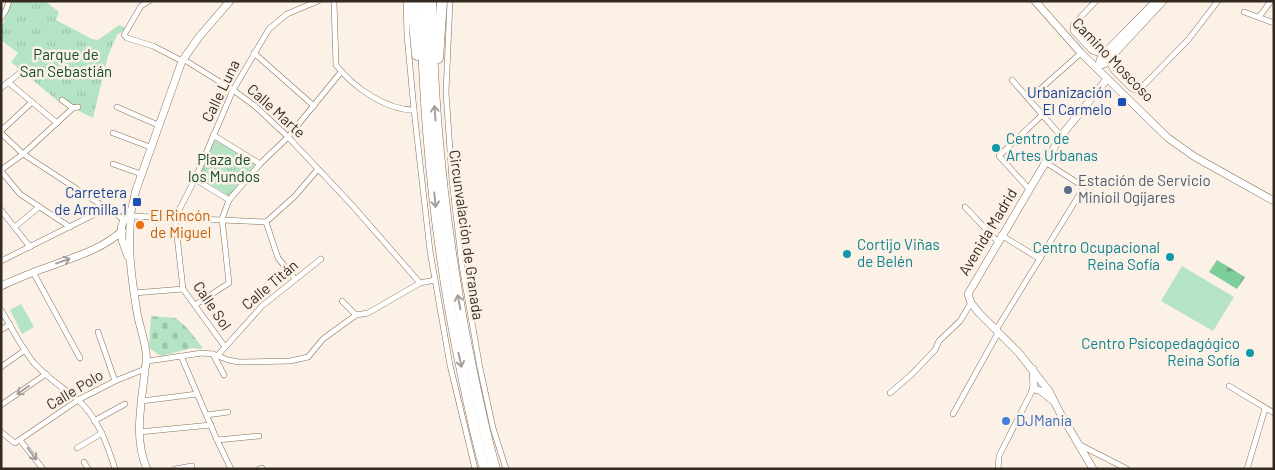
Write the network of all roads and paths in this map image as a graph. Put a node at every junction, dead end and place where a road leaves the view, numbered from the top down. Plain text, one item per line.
1 (8, 1) edge
2 (137, 1) edge
3 (148, 1) edge
4 (230, 1) edge
5 (318, 1) edge
6 (334, 1) edge
7 (406, 1) edge
8 (412, 1) edge
9 (422, 1) edge
10 (431, 1) edge
11 (442, 1) edge
12 (450, 1) edge
13 (1035, 1) edge
14 (1096, 1) edge
15 (1156, 1) edge
16 (1163, 1) edge
17 (1218, 1) edge
18 (1271, 1) edge
19 (141, 6) junction
20 (1244, 12) dead end
21 (1259, 17) junction
22 (1, 18) edge
23 (1052, 20) junction
24 (1274, 23) edge
25 (1074, 46) junction
26 (254, 53) junction
27 (1081, 53) junction
28 (1106, 58) junction
29 (183, 60) junction
30 (1101, 69) junction
31 (21, 72) dead end
32 (341, 72) junction
33 (1012, 80) dead end
34 (8, 82) junction
35 (1105, 82) junction
36 (1, 88) edge
37 (233, 90) junction
38 (434, 90) junction
39 (1126, 96) junction
40 (62, 100) dead end
41 (1029, 100) junction
42 (32, 102) junction
43 (314, 106) junction
44 (117, 107) dead end
45 (414, 110) junction
46 (1042, 115) junction
47 (427, 118) junction
48 (57, 123) junction
49 (158, 125) junction
50 (1, 132) edge
51 (113, 133) dead end
52 (213, 135) junction
53 (1061, 136) junction
54 (288, 137) junction
55 (150, 147) junction
56 (23, 154) junction
57 (1045, 162) junction
58 (113, 164) dead end
59 (260, 164) junction
60 (318, 169) junction
61 (1, 171) edge
62 (141, 174) junction
63 (194, 179) junction
64 (1029, 189) junction
65 (229, 200) junction
66 (1274, 201) edge
67 (40, 207) junction
68 (965, 207) dead end
69 (107, 208) junction
70 (1, 210) edge
71 (127, 217) junction
72 (175, 218) junction
73 (222, 219) junction
74 (266, 222) junction
75 (16, 226) junction
76 (70, 227) junction
77 (124, 231) junction
78 (999, 238) junction
79 (30, 247) junction
80 (321, 259) dead end
81 (1040, 259) junction
82 (1, 261) edge
83 (33, 272) junction
84 (295, 279) junction
85 (435, 280) junction
86 (420, 283) junction
87 (1, 286) edge
88 (183, 288) junction
89 (134, 293) junction
90 (342, 301) dead end
91 (971, 303) junction
92 (195, 305) junction
93 (1, 310) edge
94 (356, 315) junction
95 (10, 324) junction
96 (1, 330) edge
97 (997, 331) junction
98 (98, 332) dead end
99 (225, 346) junction
100 (25, 350) junction
101 (216, 354) junction
102 (181, 356) junction
103 (80, 358) dead end
104 (148, 361) junction
105 (1, 367) edge
106 (145, 369) junction
107 (1032, 369) junction
108 (46, 374) junction
109 (224, 375) dead end
110 (115, 381) junction
111 (1034, 385) junction
112 (1230, 386) dead end
113 (1042, 387) junction
114 (890, 393) dead end
115 (197, 394) junction
116 (78, 400) junction
117 (142, 400) junction
118 (1027, 402) junction
119 (125, 404) dead end
120 (1, 405) edge
121 (1265, 408) junction
122 (228, 412) dead end
123 (1274, 413) edge
124 (953, 414) dead end
125 (207, 415) junction
126 (94, 421) junction
127 (211, 424) junction
128 (1, 432) edge
129 (139, 432) junction
130 (102, 433) junction
131 (259, 436) dead end
132 (20, 440) junction
133 (217, 440) junction
134 (1079, 445) junction
135 (77, 448) dead end
136 (84, 462) dead end
137 (192, 466) dead end
138 (43, 469) edge
139 (88, 469) edge
140 (115, 469) edge
141 (147, 469) edge
142 (176, 469) edge
143 (231, 469) edge
144 (475, 469) edge
145 (485, 469) edge
146 (495, 469) edge
147 (506, 469) edge
148 (998, 469) edge
149 (1094, 469) edge
150 (1127, 469) edge
151 (1247, 469) edge

1 - 22 street
2 - 19 street
3 - 19 street
4 - 29 street
5 - 26 street, Calle Luna
6 - 32 street
7 - 45 street
8 - 47 highway
9 - 47 highway, Circunvalación de Granada
10 - 38 highway, Circunvalación de Granada
11 - 38 highway
12 - 147 street
13 - 23 street, Camino Moscoso
14 - 28 street
15 - 28 street
16 - 28 street
17 - 28 street
18 - 21 street
19 - 29 street, Calle Marte
20 - 21 street
21 - 24 street
23 - 25 street, Camino Moscoso
23 - 30 street, Camino Moscoso
25 - 27 street, Camino Moscoso
25 - 30 street
26 - 37 street, Calle Luna
26 - 43 street
27 - 30 street, Camino Moscoso
27 - 35 street
27 - 41 street
28 - 30 street
29 - 37 street, Calle Marte
29 - 49 street
30 - 35 street, Camino Moscoso
30 - 39 street, Camino Moscoso
31 - 34 street
32 - 43 street
32 - 45 street
33 - 41 street
34 - 36 street
34 - 42 street
35 - 39 street, Camino Moscoso
35 - 53 street, Avenida Madrid
37 - 52 street, Calle Luna
37 - 54 street, Calle Marte
146 -> 38 highway, Circunvalación de Granada
39 - 66 street, Camino Moscoso
40 - 48 street
41 - 46 street
42 - 48 street
42 - 50 street
43 - 54 street
44 - 49 street
45 - 85 street
46 - 53 street
46 - 64 street
47 -> 145 highway, Circunvalación de Granada
48 - 56 street
49 - 55 street
50 - 56 street
51 - 55 street
52 - 59 street
52 - 63 street, Calle Luna
53 - 57 street, Avenida Madrid
54 - 59 street
54 - 60 street, Calle Marte
55 - 62 street
56 - 61 street
56 - 69 street
57 - 64 street, Avenida Madrid
57 - 81 street
58 - 62 street
59 - 65 street
60 - 74 street
60 - 86 street, Calle Marte
61 - 67 street
62 - 71 street
63 - 65 street
63 - 72 street, Calle Luna
64 - 78 street, Avenida Madrid
65 - 73 street
67 - 75 street
67 - 76 street
68 - 78 street
69 - 71 street
69 - 76 street
70 - 75 street
71 - 72 street
71 - 77 street
72 - 73 street
72 - 88 street, Calle Sol
73 - 74 street
73 - 92 street
74 - 84 street
75 - 79 street
76 - 79 street
83 -> 77 street
77 - 89 street
78 - 81 street
78 - 91 street, Avenida Madrid
79 - 82 street
80 - 84 street, Calle Titán
81 - 97 street
83 - 87 street
83 - 103 street
84 - 99 street, Calle Titán
85 - 86 street
85 - 144 street
86 - 94 street
88 - 89 street
88 - 92 street, Calle Sol
89 - 104 street
90 - 94 street
91 - 97 street
91 - 114 street
92 - 99 street, Calle Sol
93 - 95 street
94 - 101 street
95 - 96 street
95 - 100 street
97 - 107 street
97 - 124 street
98 - 110 street
99 - 101 street, Calle Titán
100 - 105 street
100 - 108 street
101 - 102 street
101 - 109 street
102 - 104 street
102 - 115 street
104 - 106 street
106 - 110 street, Calle Polo
106 - 117 street
107 - 111 street
107 - 113 street
108 - 116 street
108 -> 120 street
110 - 116 street, Calle Polo
111 - 113 street
111 - 118 street
112 - 121 street
113 - 118 street
113 - 134 street
115 - 117 street
115 - 125 street
116 - 126 street
116 - 132 street, Calle Polo
117 - 129 street
118 - 148 street
119 - 126 street
121 - 123 street
121 - 151 street
122 - 125 street
125 - 127 street
126 - 130 street
127 - 129 street
127 - 133 street
128 - 132 street
129 - 141 street
130 - 135 street
130 - 140 street
131 - 133 street
132 -> 138 street
133 - 143 street
134 - 149 street
134 - 150 street
136 - 139 street
137 - 142 street

